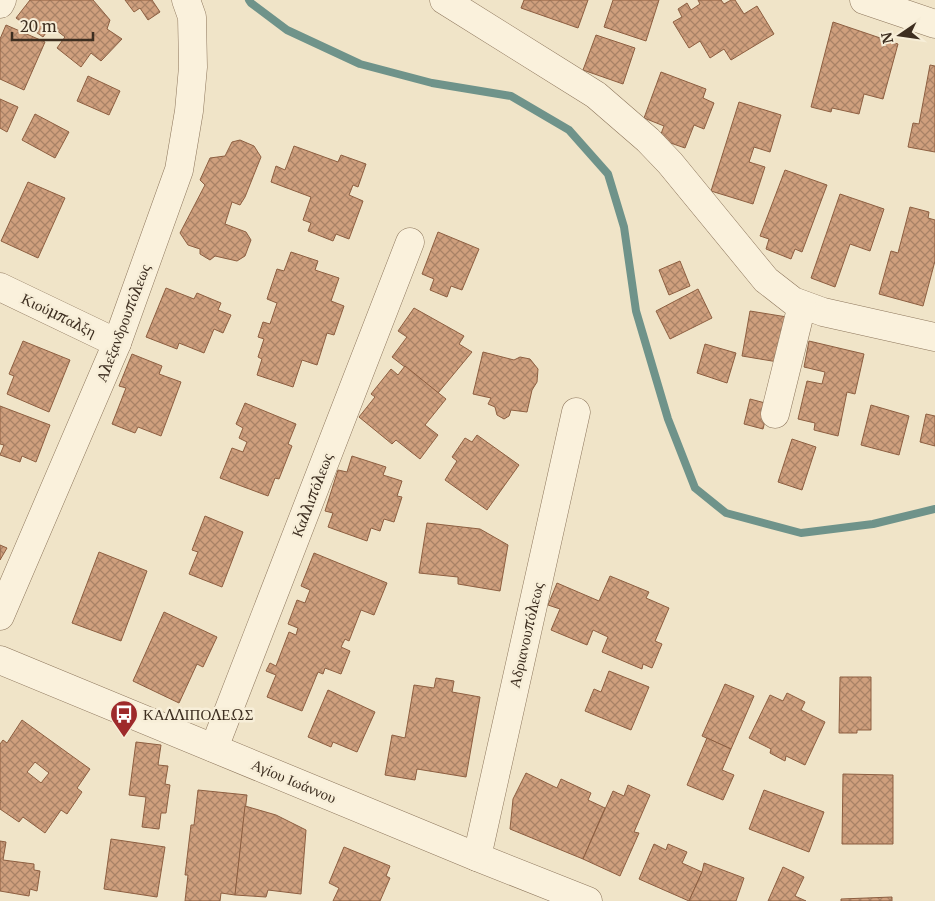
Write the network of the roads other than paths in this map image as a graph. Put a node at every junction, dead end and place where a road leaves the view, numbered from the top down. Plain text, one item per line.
1 (2, 0) edge
2 (444, 0) edge
3 (864, 0) edge
4 (0, 4) edge
5 (189, 9) edge
6 (935, 24) edge
7 (410, 242) dead end
8 (0, 287) edge
9 (802, 305) junction
10 (935, 337) edge
11 (117, 343) junction
12 (576, 412) dead end
13 (775, 414) dead end
14 (0, 616) edge
15 (0, 660) edge
16 (214, 748) junction
17 (477, 857) junction
18 (588, 901) edge

1 - 4 street
2 - 9 street
3 - 6 street
5 - 11 street, Αλεξανδρουπόλεως
7 - 16 street, Καλλιπόλεως
8 - 11 street, Κιούμπαλξη
9 - 10 street
9 - 13 street
11 - 14 street, Αλεξανδρουπόλεως
12 - 17 street, Αδριανουπόλεως
15 - 16 street, Αγίου Ιωάννου
16 - 17 street, Αγίου Ιωάννου
17 - 18 street, Αγίου Ιωάννου

